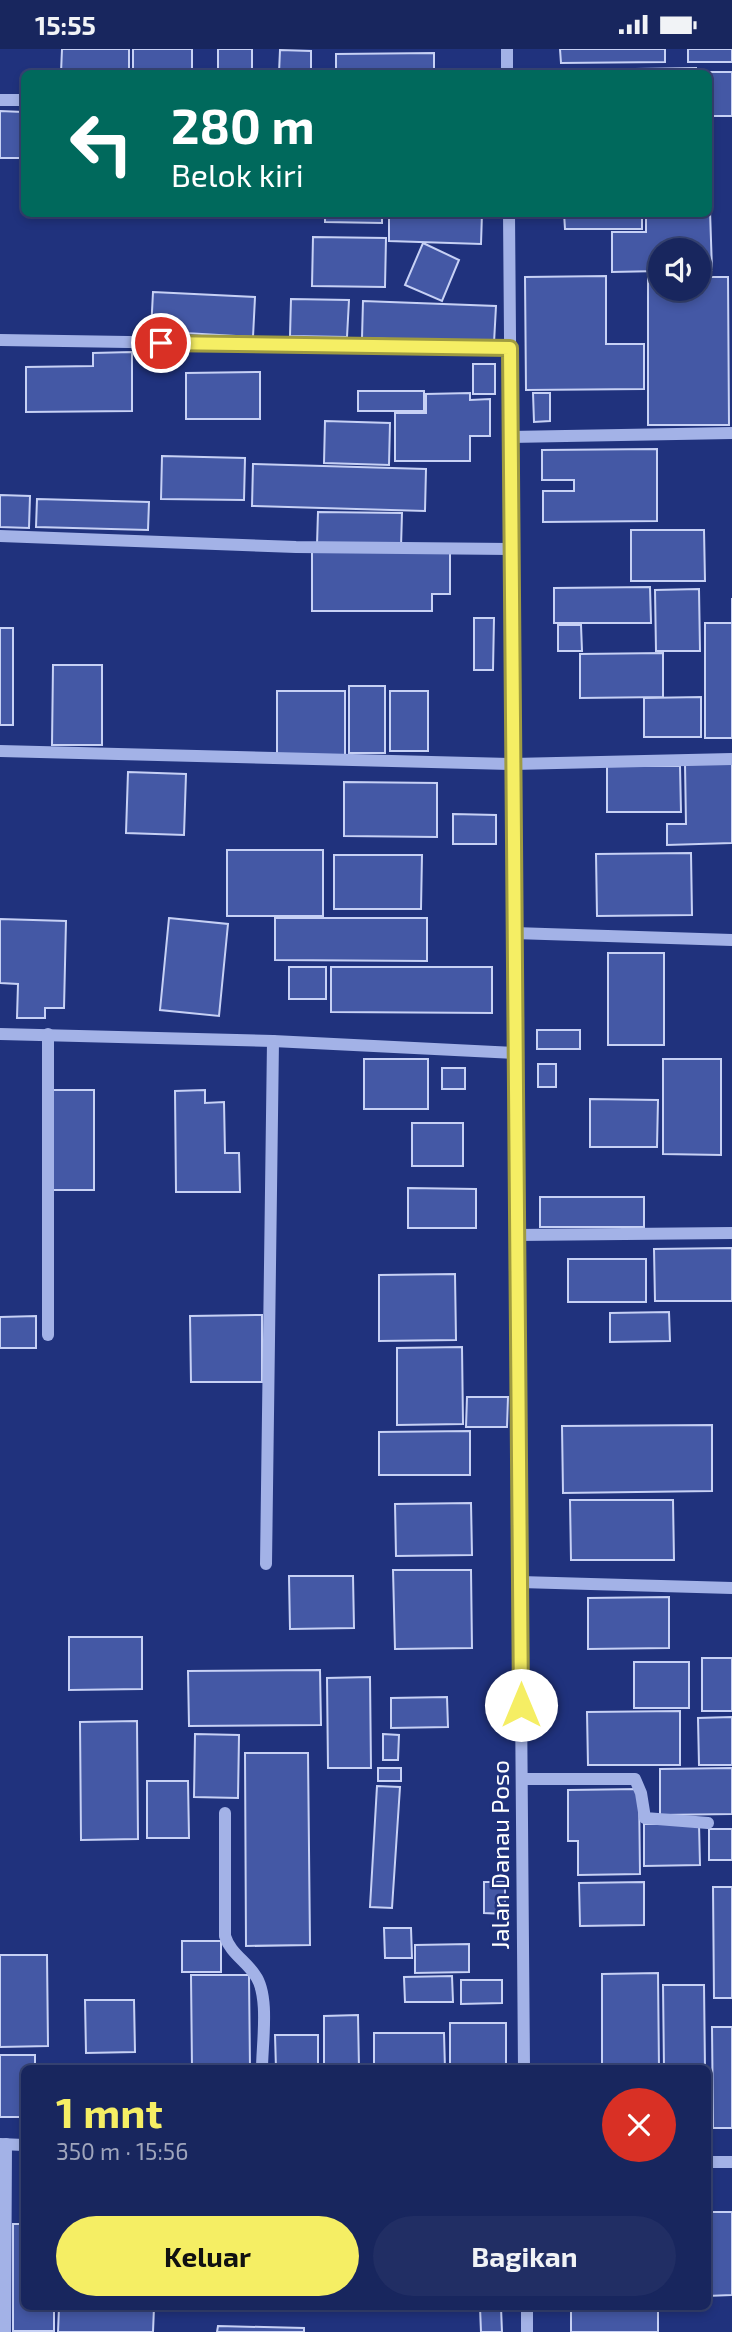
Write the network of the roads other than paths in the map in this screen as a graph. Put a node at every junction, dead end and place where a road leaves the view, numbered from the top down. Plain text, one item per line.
1 (507, 49) edge
2 (508, 70) edge
3 (0, 100) edge
4 (21, 100) edge
5 (509, 217) edge
6 (0, 340) edge
7 (510, 348) junction
8 (732, 433) edge
9 (510, 437) junction
10 (0, 536) edge
11 (511, 549) junction
12 (0, 751) edge
13 (732, 758) edge
14 (513, 764) junction
15 (514, 933) junction
16 (732, 940) edge
17 (0, 1034) edge
18 (48, 1034) junction
19 (273, 1041) junction
20 (515, 1053) junction
21 (732, 1233) edge
22 (517, 1235) junction
23 (48, 1335) dead end
24 (266, 1564) dead end
25 (520, 1582) junction
26 (732, 1588) edge
27 (522, 1779) junction
28 (225, 1813) dead end
29 (708, 1823) dead end
30 (262, 2065) edge
31 (524, 2065) edge
32 (3, 2144) edge
33 (21, 2145) edge
34 (711, 2162) edge
35 (732, 2162) edge
36 (527, 2310) edge
37 (5, 2332) edge
38 (527, 2332) edge

1 - 2 street
3 - 4 street
5 - 7 street, Jalan Danau Poso
6 - 7 street
7 - 9 street, Jalan Danau Poso
8 - 9 street
9 - 11 street, Jalan Danau Poso
10 - 11 street
11 - 14 street, Jalan Danau Poso
12 - 14 street
13 - 14 street
14 - 15 street, Jalan Danau Poso
15 - 16 street
15 - 20 street, Jalan Danau Poso
17 - 18 street
18 - 19 street
18 - 23 street
19 - 20 street
19 - 24 street
20 - 22 street, Jalan Danau Poso
21 - 22 street
22 - 25 street, Jalan Danau Poso
25 - 26 street
25 - 27 street, Jalan Danau Poso
27 - 29 street
27 - 31 street, Jalan Danau Poso
28 - 30 street
32 - 33 street
32 - 37 street
34 - 35 street
36 - 38 street

